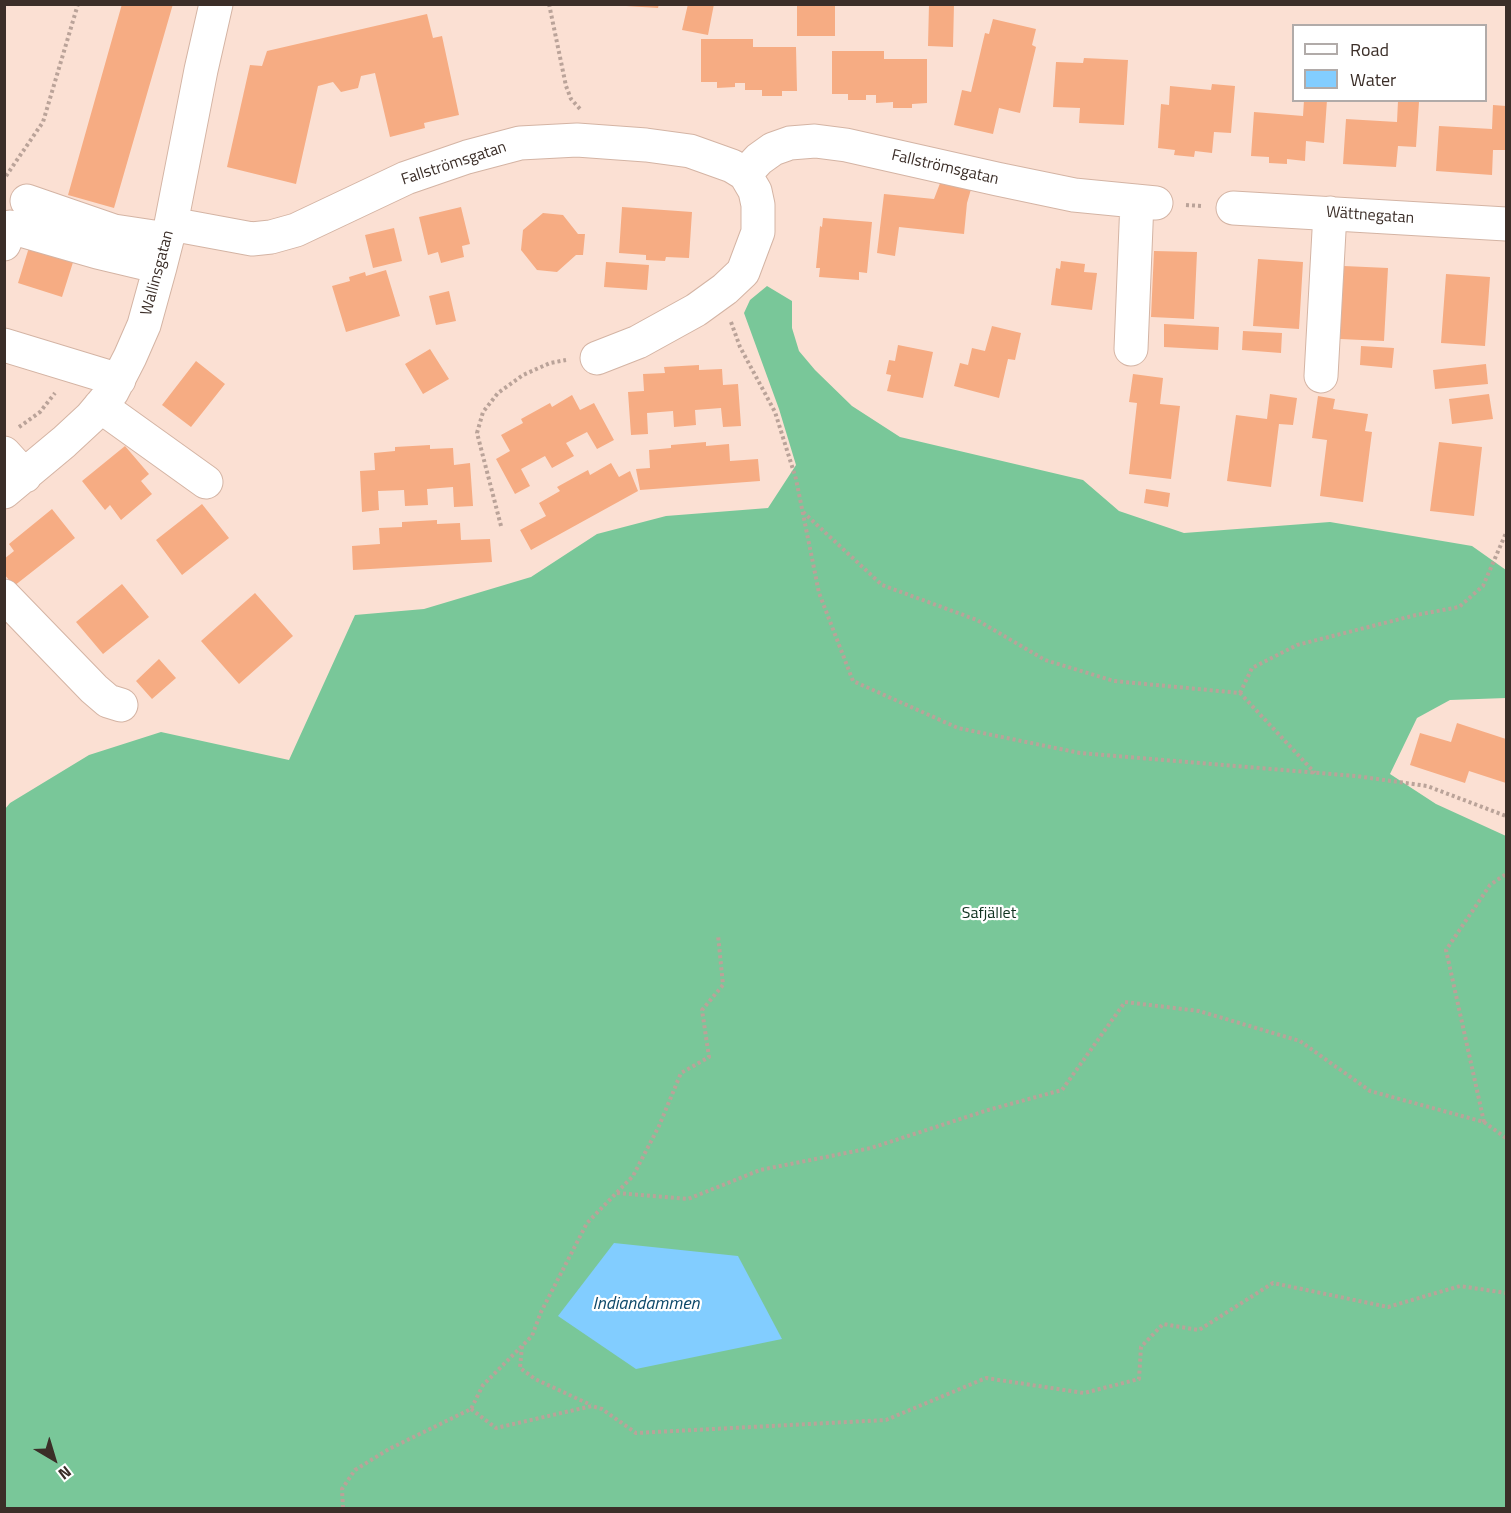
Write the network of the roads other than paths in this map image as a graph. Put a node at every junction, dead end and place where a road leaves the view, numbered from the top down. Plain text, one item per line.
1 (216, 4) edge
2 (745, 174) junction
3 (27, 201) dead end
4 (1233, 208) road end
5 (1330, 213) junction
6 (1506, 224) edge
7 (166, 243) junction
8 (4, 244) edge
9 (4, 345) edge
10 (1131, 349) dead end
11 (597, 358) road end
12 (1321, 376) dead end
13 (118, 380) junction
14 (100, 406) junction
15 (12, 463) edge
16 (206, 482) dead end
17 (4, 596) edge
18 (121, 705) dead end

1 - 7 street, Wallinsgatan
2 - 7 street, Fallströmsgatan
2 - 10 street, Fallströmsgatan
2 - 11 street
3 - 7 street
4 - 5 street, Wättnegatan
5 - 6 street, Wättnegatan
5 - 12 street
7 - 8 street
7 - 13 street, Wallinsgatan
9 - 13 street
13 - 14 street, Wallinsgatan
14 - 15 street, Wallinsgatan
14 - 16 street
17 - 18 street

